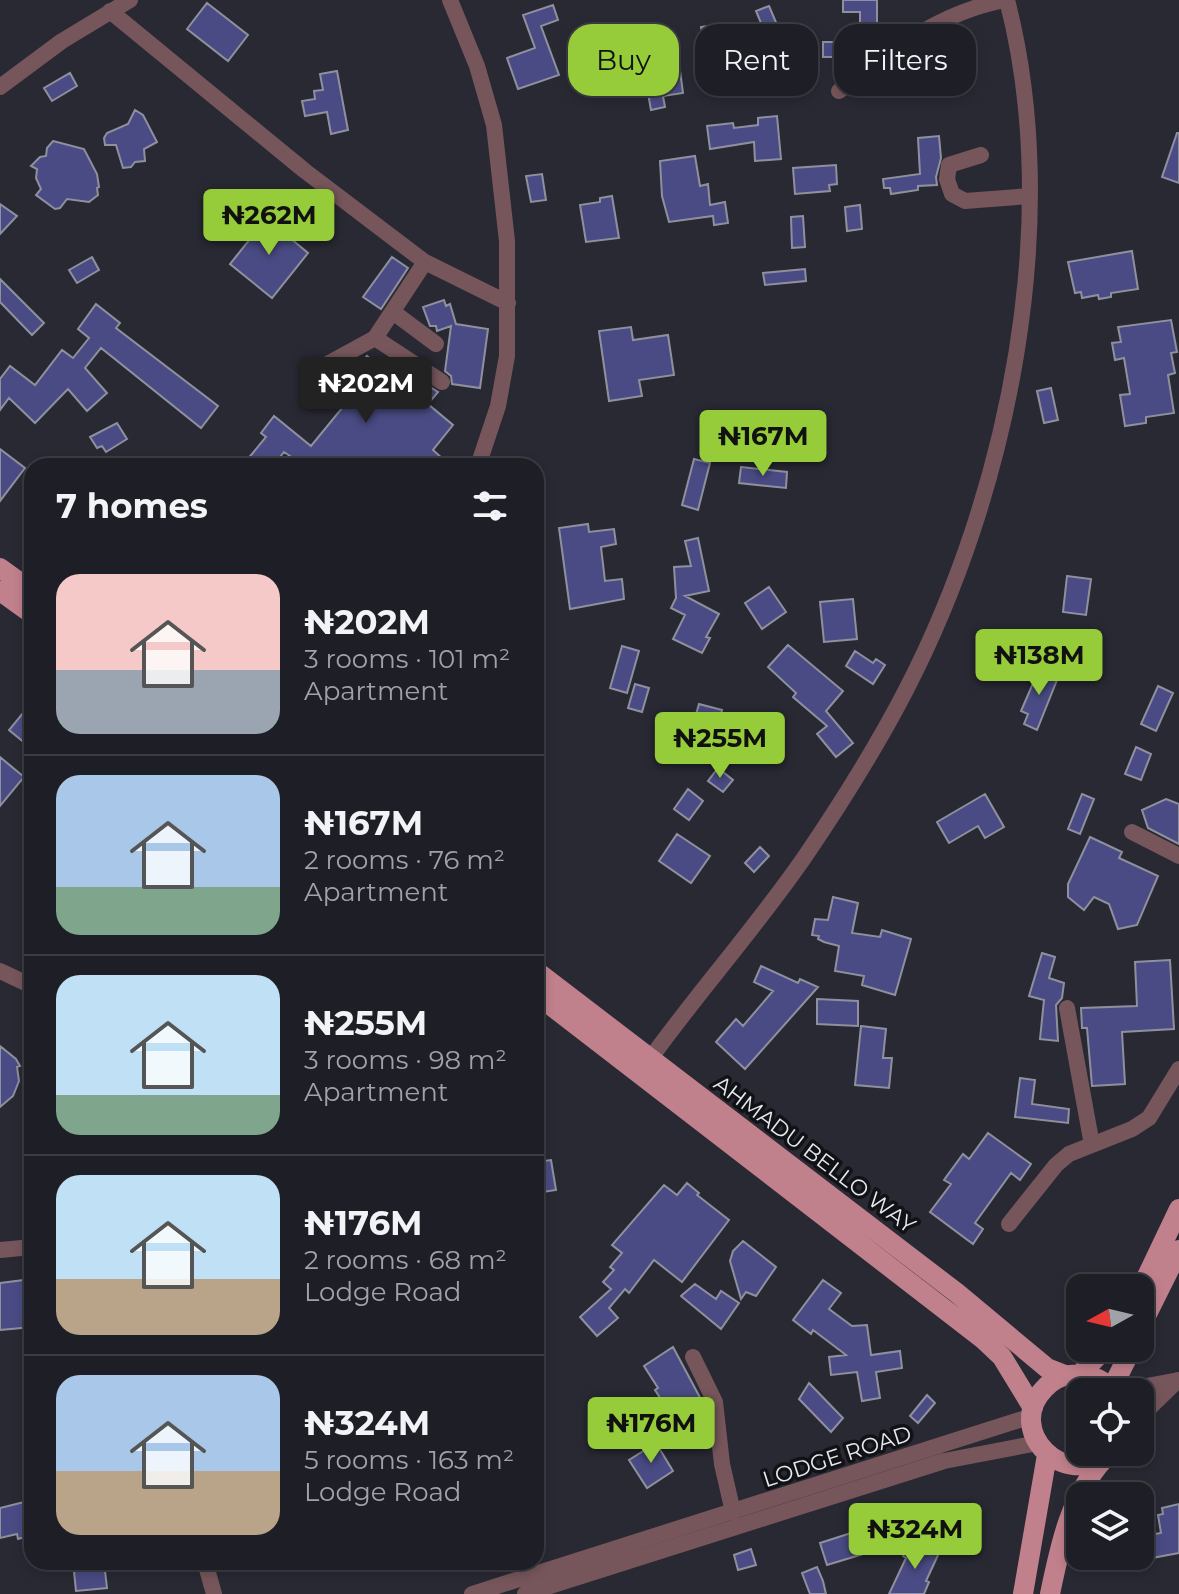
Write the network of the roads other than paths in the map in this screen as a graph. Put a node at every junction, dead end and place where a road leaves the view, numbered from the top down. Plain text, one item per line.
1 (130, 0) edge
2 (450, 0) edge
3 (1006, 0) edge
4 (110, 11) junction
5 (936, 24) edge
6 (0, 87) edge
7 (981, 155) dead end
8 (1030, 196) junction
9 (425, 262) junction
10 (508, 303) junction
11 (393, 312) junction
12 (375, 338) junction
13 (436, 344) dead end
14 (320, 368) dead end
15 (442, 382) dead end
16 (481, 458) edge
17 (0, 568) edge
18 (24, 585) edge
19 (0, 591) edge
20 (24, 608) edge
21 (1132, 832) dead end
22 (1179, 856) edge
23 (0, 971) edge
24 (544, 978) edge
25 (24, 982) edge
26 (544, 999) edge
27 (1067, 1008) dead end
28 (645, 1066) junction
29 (1179, 1069) edge
30 (744, 1142) junction
31 (1092, 1145) junction
32 (1179, 1209) edge
33 (1009, 1224) dead end
34 (24, 1248) edge
35 (0, 1250) edge
36 (1179, 1250) edge
37 (1148, 1274) edge
38 (1154, 1300) edge
39 (693, 1357) dead end
40 (1088, 1362) edge
41 (1073, 1374) junction
42 (1097, 1378) edge
43 (1178, 1380) edge
44 (1154, 1384) edge
45 (1154, 1403) edge
46 (1032, 1412) junction
47 (1043, 1449) junction
48 (1066, 1463) edge
49 (1097, 1466) edge
50 (733, 1512) junction
51 (207, 1570) edge
52 (214, 1594) edge
53 (472, 1594) edge
54 (525, 1594) edge
55 (1023, 1594) edge
56 (1050, 1594) edge

1 - 4 street
2 - 10 street
3 - 5 street
3 - 8 street
4 - 6 street
4 - 9 street
7 - 8 street
8 - 28 street
9 - 10 street
9 - 11 street
10 - 16 street
11 - 12 street
11 - 13 street
12 - 14 street
12 - 15 street
17 - 18 main road
19 - 20 main road
21 - 22 street
23 - 25 street
24 - 28 main road, AHMADU BELLO WAY
26 - 28 main road, AHMADU BELLO WAY
27 - 31 street
28 - 30 main road, AHMADU BELLO WAY
29 - 31 street
30 - 41 main road, AHMADU BELLO WAY
30 - 46 main road, AHMADU BELLO WAY
31 - 33 street
32 - 37 main road
34 - 35 street
36 - 38 main road
39 - 50 street
40 - 41 main road
41 - 42 main road, AHMADU BELLO WAY
41 - 46 main road
43 - 44 street
43 - 45 street
46 - 47 main road, AHMADU BELLO WAY
46 - 50 street, LODGE ROAD
47 - 48 main road
47 - 54 street, LODGE ROAD
47 - 55 main road
49 - 56 main road
50 - 53 street, LODGE ROAD
51 - 52 street

